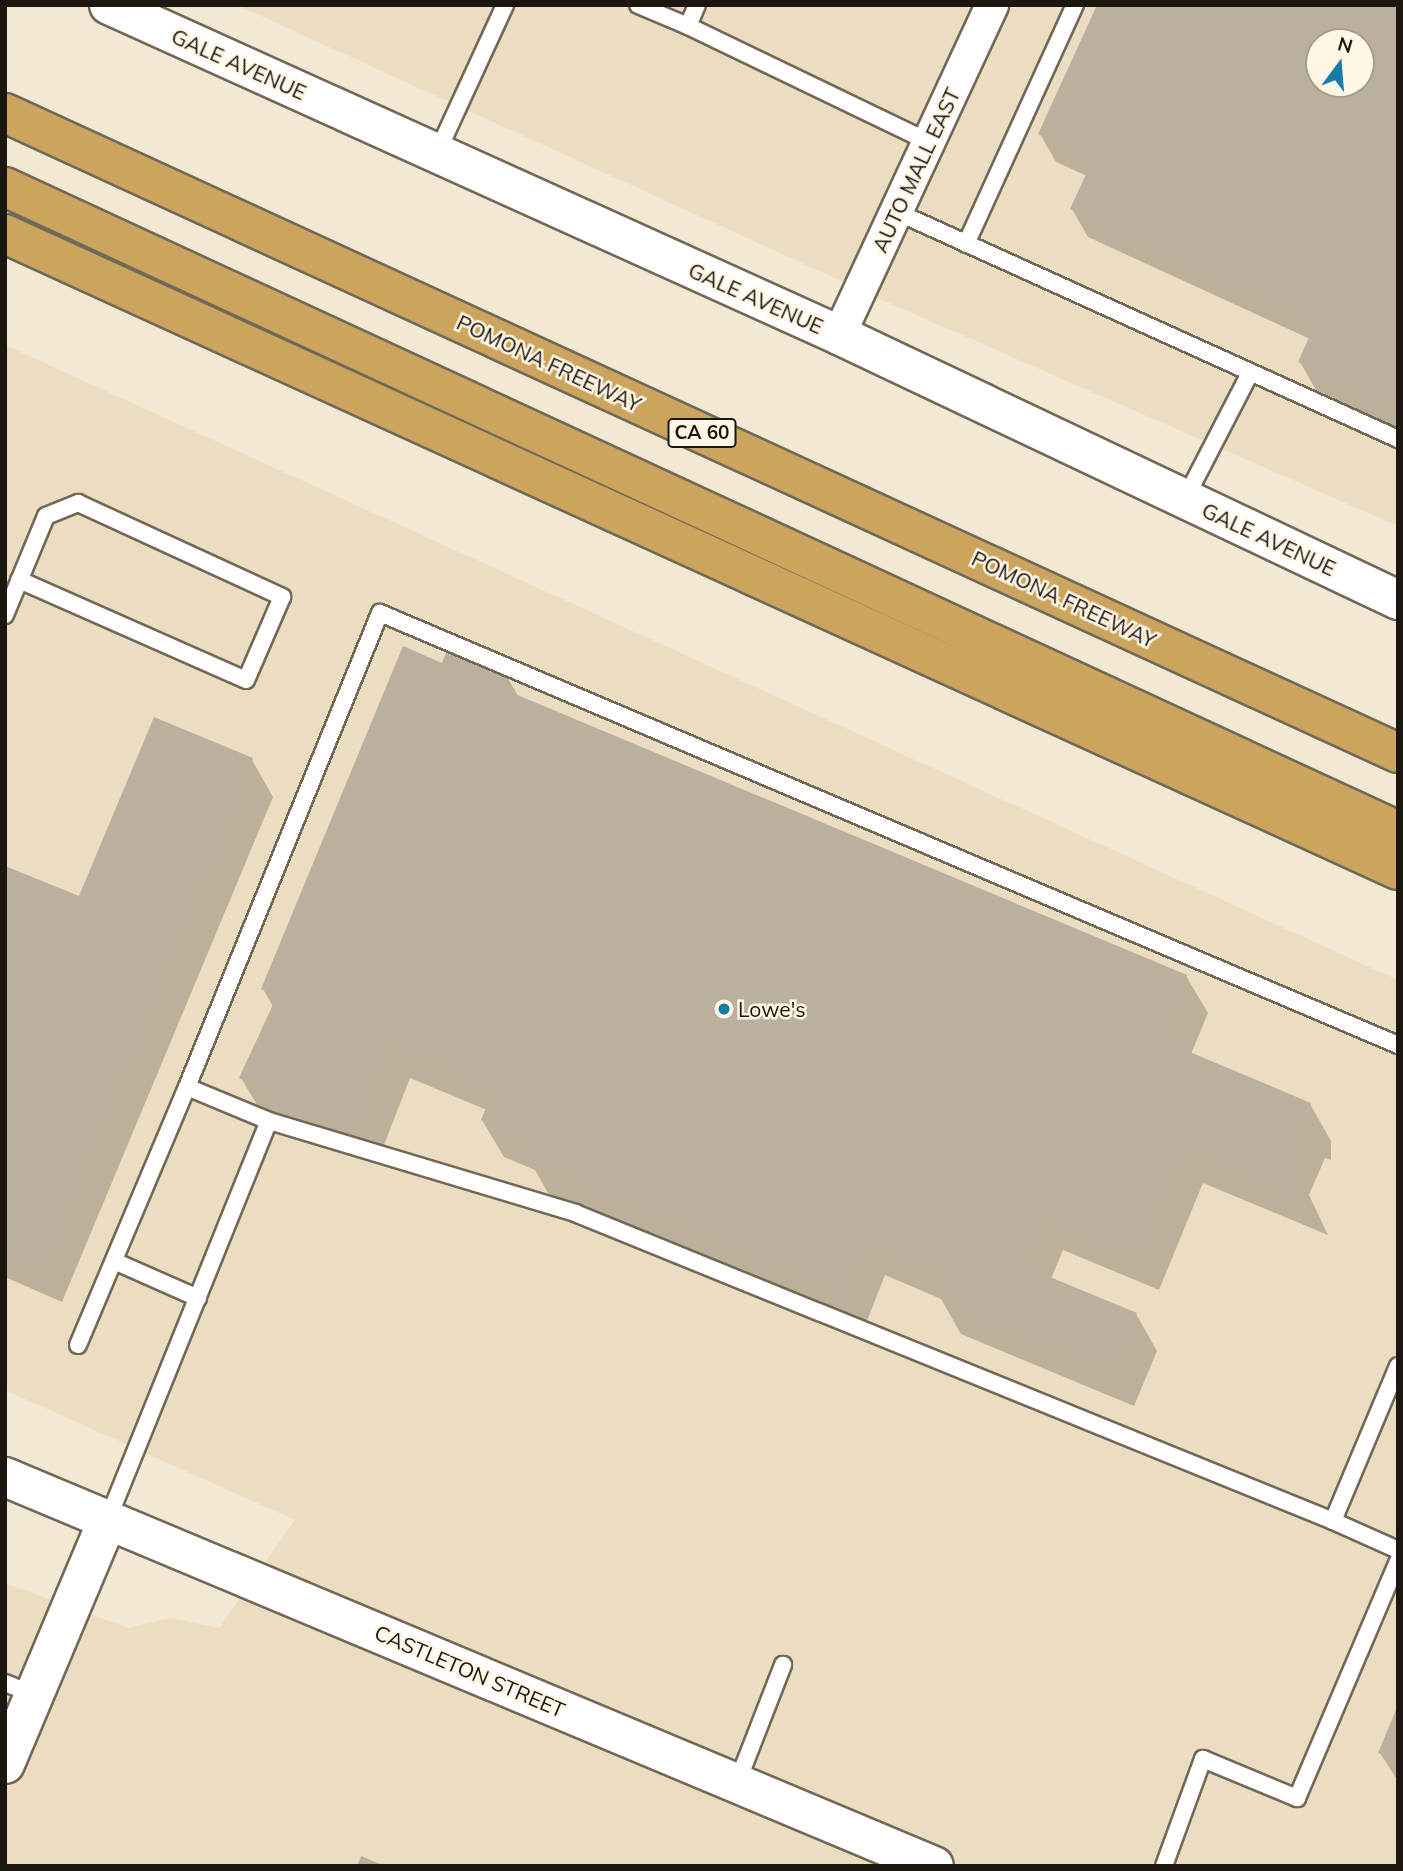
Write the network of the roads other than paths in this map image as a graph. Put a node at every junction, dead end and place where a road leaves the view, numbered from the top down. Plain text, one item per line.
1 (109, 5) edge
2 (505, 5) edge
3 (638, 5) edge
4 (697, 5) edge
5 (992, 5) edge
6 (1076, 5) edge
7 (688, 26) junction
8 (5, 113) edge
9 (929, 142) junction
10 (437, 153) junction
11 (5, 163) edge
12 (5, 187) edge
13 (897, 212) junction
14 (5, 234) edge
15 (966, 244) junction
16 (839, 335) junction
17 (1250, 373) junction
18 (1398, 439) edge
19 (1185, 499) junction
20 (19, 580) junction
21 (1398, 600) edge
22 (5, 615) edge
23 (1398, 753) edge
24 (1398, 806) edge
25 (1398, 831) edge
26 (1398, 870) edge
27 (1398, 1045) edge
28 (187, 1087) junction
29 (269, 1121) junction
30 (114, 1261) junction
31 (198, 1298) junction
32 (78, 1345) dead end
33 (1398, 1366) edge
34 (5, 1477) edge
35 (108, 1520) junction
36 (1333, 1521) junction
37 (1398, 1550) edge
38 (1398, 1561) edge
39 (783, 1665) dead end
40 (20, 1689) edge
41 (5, 1764) edge
42 (737, 1783) junction
43 (934, 1866) edge
44 (1164, 1866) edge

1 - 10 main road, GALE AVENUE
2 - 10 lane
3 - 7 lane
4 - 7 lane
5 - 9 street, AUTO MALL EAST
6 - 15 lane
7 - 9 lane
8 - 23 highway, POMONA FREEWAY / CA 60
9 - 13 street, AUTO MALL EAST
10 - 16 main road, GALE AVENUE
11 - 24 highway
12 - 25 highway
13 - 15 lane
13 - 16 street, AUTO MALL EAST
14 - 26 highway
15 - 17 lane
16 - 19 main road, GALE AVENUE
17 - 18 lane
17 - 19 lane
19 - 21 main road, GALE AVENUE
20 - 20 lane
20 - 22 lane
27 - 28 lane
28 - 29 lane
28 - 30 lane
29 - 31 lane
29 - 36 lane
30 - 31 lane
30 - 32 lane
31 - 35 lane
33 - 36 lane
34 - 35 main road, CASTLETON STREET
35 - 40 main road
35 - 42 main road, CASTLETON STREET
36 - 37 lane
38 - 44 lane
39 - 42 lane
40 - 41 main road
42 - 43 main road, CASTLETON STREET

